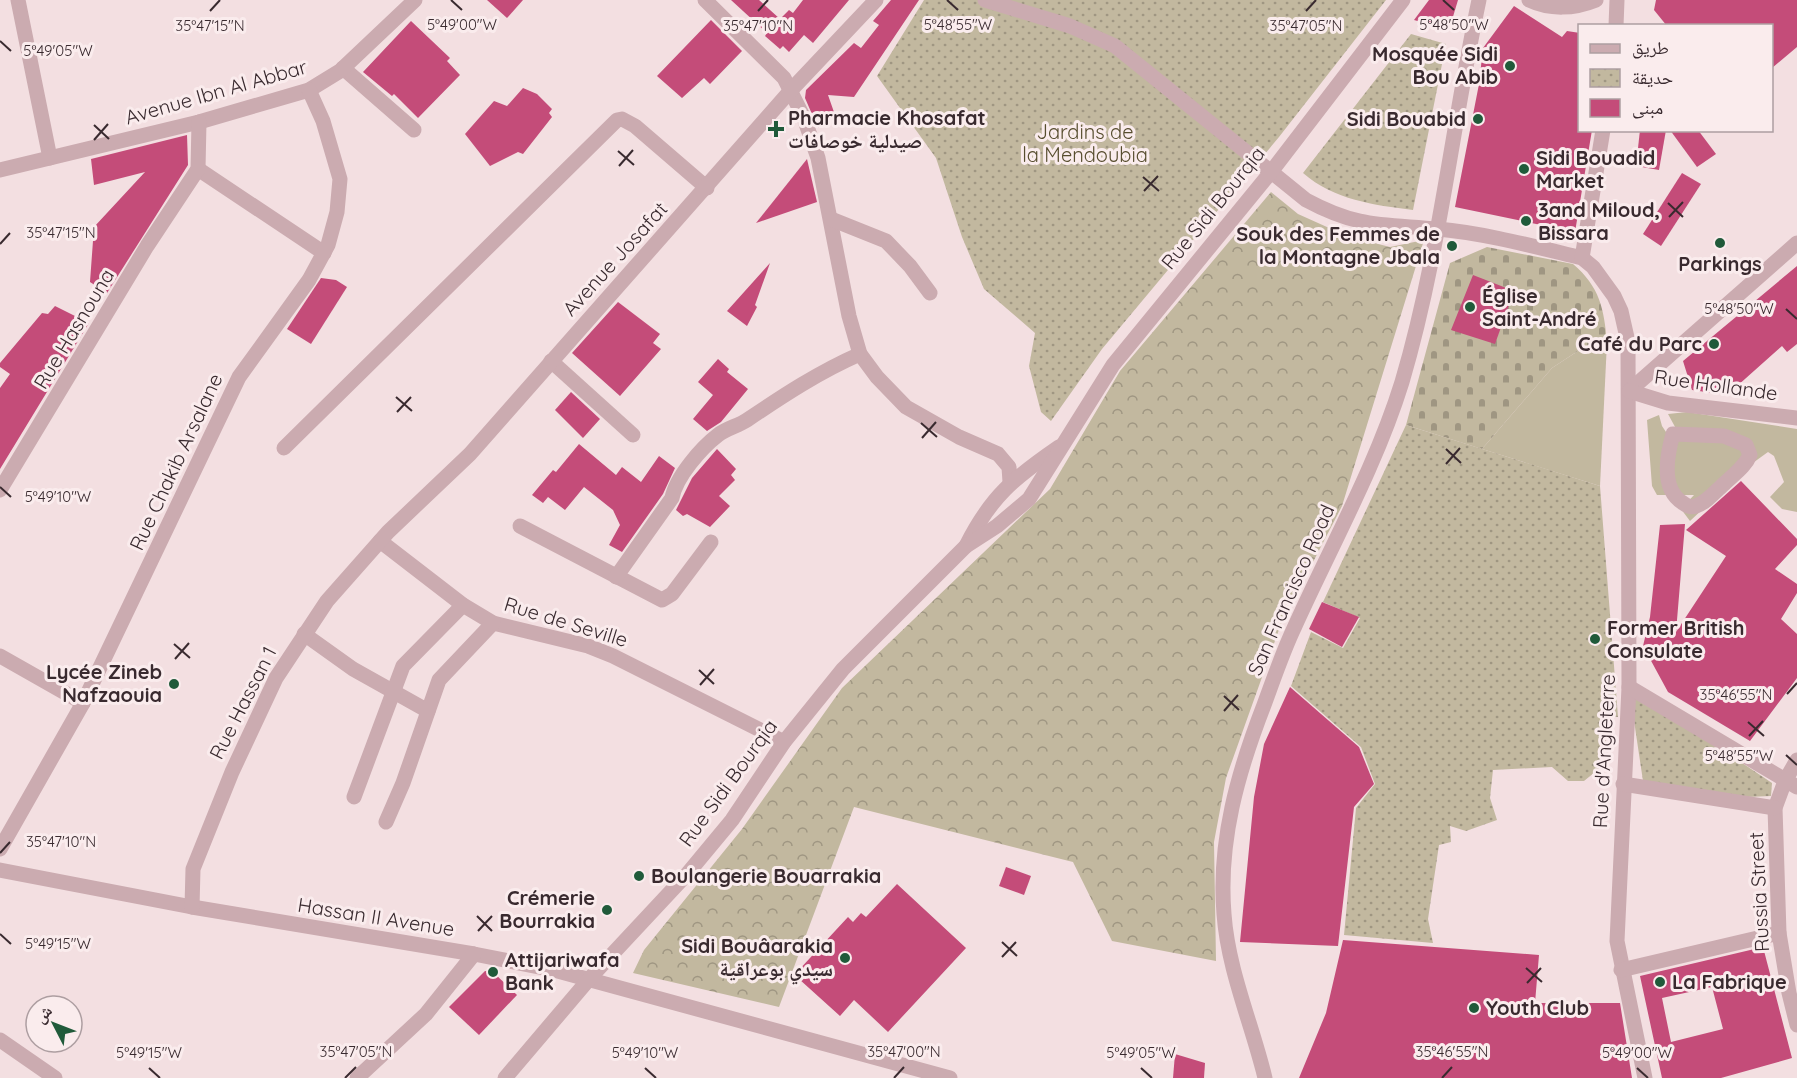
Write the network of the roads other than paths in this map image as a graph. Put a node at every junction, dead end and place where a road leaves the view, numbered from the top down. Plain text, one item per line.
1 (18, 0) edge
2 (415, 0) edge
3 (705, 0) edge
4 (876, 0) edge
5 (985, 0) edge
6 (1403, 0) edge
7 (1479, 0) edge
8 (1529, 0) edge
9 (1596, 0) edge
10 (1617, 0) edge
11 (1616, 24) edge
12 (343, 68) junction
13 (792, 89) junction
14 (309, 90) junction
15 (199, 122) junction
16 (414, 130) dead end
17 (1603, 132) edge
18 (50, 158) junction
19 (198, 169) junction
20 (0, 170) edge
21 (1271, 172) junction
22 (706, 188) junction
23 (831, 219) junction
24 (1439, 229) junction
25 (1797, 243) edge
26 (324, 254) junction
27 (1582, 258) junction
28 (930, 293) dead end
29 (860, 354) junction
30 (551, 361) junction
31 (1629, 392) junction
32 (1797, 418) edge
33 (1673, 434) joint
34 (633, 435) dead end
35 (1060, 445) junction
36 (284, 448) dead end
37 (1010, 482) junction
38 (0, 490) edge
39 (520, 526) dead end
40 (380, 541) junction
41 (711, 542) dead end
42 (966, 546) junction
43 (616, 577) junction
44 (463, 605) junction
45 (493, 623) junction
46 (304, 634) junction
47 (0, 656) edge
48 (1629, 687) junction
49 (392, 692) junction
50 (83, 703) junction
51 (428, 711) junction
52 (784, 742) junction
53 (1797, 760) edge
54 (1623, 784) junction
55 (1791, 784) edge
56 (354, 797) dead end
57 (1775, 808) junction
58 (386, 822) dead end
59 (0, 849) edge
60 (0, 870) edge
61 (192, 907) junction
62 (1779, 933) junction
63 (474, 954) junction
64 (1621, 970) junction
65 (590, 978) junction
66 (1797, 1025) edge
67 (0, 1040) edge
68 (944, 1077) edge
69 (55, 1078) edge
70 (357, 1078) edge
71 (506, 1078) edge
72 (1265, 1078) edge
73 (1645, 1078) edge

1 - 18 street
2 - 12 street, Avenue Ibn Al Abbar
3 - 13 street
4 - 13 street, Avenue Josafat
5 - 21 street
6 - 21 street, Rue Sidi Bourqia
7 - 24 street, San Francisco Road
8 - 9 street
10 - 11 street
12 - 14 street, Avenue Ibn Al Abbar
12 - 16 street
13 - 22 street, Avenue Josafat
13 - 23 street
14 - 15 street, Avenue Ibn Al Abbar
14 - 26 street, Rue Chakib Arsalane
15 - 18 street, Avenue Ibn Al Abbar
15 - 19 street
17 - 27 street
18 - 20 street, Avenue Ibn Al Abbar
19 - 26 street
19 - 38 street, Rue Hasnouna
21 - 24 street
21 - 35 street, Rue Sidi Bourqia
22 - 30 street, Avenue Josafat
22 - 36 street
23 - 28 street
23 - 29 street
24 - 27 street
24 - 72 street, San Francisco Road
25 - 31 street
26 - 50 street, Rue Chakib Arsalane
27 - 31 street, Rue d'Angleterre
29 - 37 street
29 - 43 street
30 - 34 street
30 - 40 street, Avenue Josafat
31 - 32 street, Rue Hollande
31 - 48 street, Rue d'Angleterre
33 - 33 street
35 - 37 street, Rue Sidi Bourqia
35 - 42 street, Rue Sidi Bourqia
37 - 42 street, Rue Sidi Bourqia
39 - 43 street
40 - 44 street, Rue de Seville
40 - 46 street, Rue Hassan 1
41 - 43 street
42 - 52 street, Rue Sidi Bourqia
44 - 45 street, Rue de Seville
44 - 49 street
45 - 51 street
45 - 52 street, Rue de Seville
46 - 49 street
46 - 61 street, Rue Hassan 1
47 - 50 street
48 - 54 street, Rue d'Angleterre
48 - 55 street
49 - 51 street
49 - 56 street
50 - 59 street, Rue Chakib Arsalane
51 - 58 street
52 - 65 street, Rue Sidi Bourqia
53 - 55 street, Russia Street
54 - 57 street
54 - 64 street, Rue d'Angleterre
55 - 57 street, Russia Street
57 - 62 street, Russia Street
60 - 61 street, Hassan II Avenue
61 - 63 street, Hassan II Avenue
62 - 64 street
62 - 66 street, Russia Street
63 - 65 street, Hassan II Avenue
63 - 70 street
64 - 73 street, Rue d'Angleterre
65 - 68 street, Hassan II Avenue
65 - 71 street, Rue Sidi Bourqia
67 - 69 street

